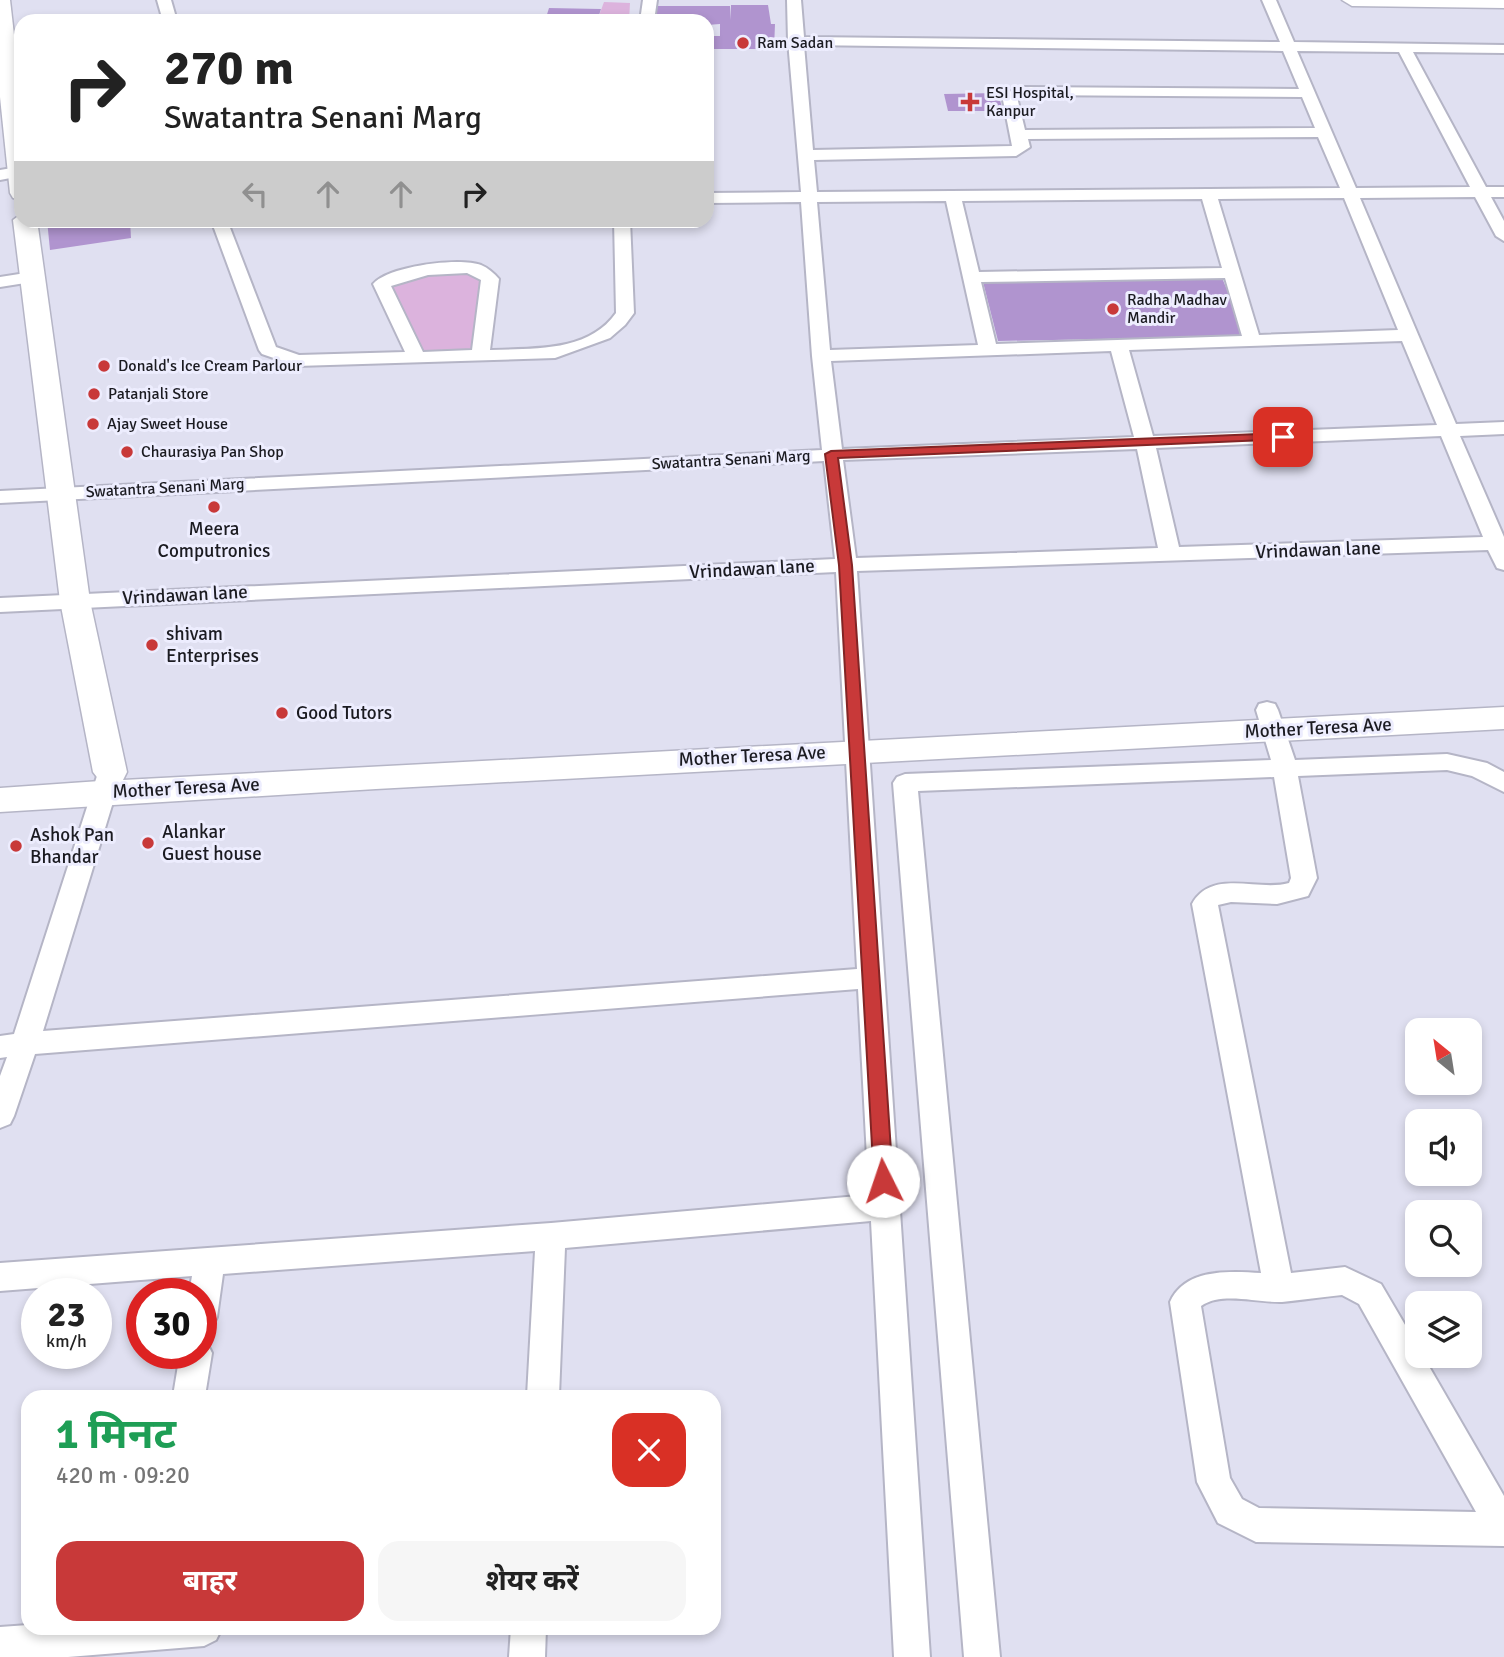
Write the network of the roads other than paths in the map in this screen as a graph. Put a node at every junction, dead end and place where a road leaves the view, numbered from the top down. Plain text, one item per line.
1 (0, 0) edge
2 (794, 0) edge
3 (1269, 0) edge
4 (1352, 0) edge
5 (1504, 2) edge
6 (795, 41) junction
7 (1289, 47) junction
8 (1404, 48) junction
9 (1504, 49) edge
10 (3, 64) edge
11 (1307, 93) junction
12 (1325, 132) junction
13 (1019, 135) junction
14 (807, 155) junction
15 (13, 180) edge
16 (1349, 192) junction
17 (1478, 192) junction
18 (1504, 192) edge
19 (1208, 193) junction
20 (954, 195) junction
21 (714, 198) edge
22 (809, 199) junction
23 (26, 228) edge
24 (222, 228) edge
25 (622, 228) edge
26 (1504, 236) edge
27 (1232, 273) junction
28 (32, 277) junction
29 (972, 277) junction
30 (0, 282) edge
31 (1409, 335) junction
32 (1252, 340) junction
33 (1118, 345) junction
34 (988, 349) junction
35 (480, 355) junction
36 (821, 356) junction
37 (416, 357) junction
38 (1504, 428) edge
39 (1448, 430) junction
40 (1145, 443) junction
41 (831, 454) junction
42 (61, 493) junction
43 (0, 497) edge
44 (1501, 550) edge
45 (1170, 555) junction
46 (846, 565) junction
47 (75, 601) junction
48 (0, 605) edge
49 (1504, 698) edge
50 (1504, 718) edge
51 (1272, 721) junction
52 (857, 741) junction
53 (1284, 767) junction
54 (0, 780) edge
55 (107, 783) junction
56 (1504, 783) edge
57 (0, 800) edge
58 (870, 978) junction
59 (13, 1045) edge
60 (0, 1116) edge
61 (885, 1207) junction
62 (551, 1236) junction
63 (210, 1260) junction
64 (0, 1277) edge
65 (207, 1278) edge
66 (1279, 1288) junction
67 (193, 1369) edge
68 (190, 1390) edge
69 (542, 1390) edge
70 (1504, 1529) edge
71 (103, 1635) edge
72 (529, 1635) edge
73 (0, 1645) edge
74 (527, 1657) edge
75 (912, 1657) edge
76 (982, 1657) edge

1 - 10 street
2 - 6 street
3 - 7 street
4 - 5 street
6 - 7 street
6 - 14 street
7 - 8 street
7 - 11 street
8 - 9 street
8 - 17 street
10 - 15 street
11 - 12 street
11 - 13 street
12 - 13 street
12 - 16 street
13 - 14 street
14 - 22 street
16 - 17 street
16 - 19 street
16 - 31 street
17 - 18 street
17 - 26 street
19 - 20 street
19 - 27 street
20 - 22 street
20 - 29 street
21 - 22 street
22 - 36 street
23 - 28 street
24 - 37 street
25 - 35 street
27 - 29 street
27 - 32 street
28 - 30 street
28 - 42 street
29 - 34 street
31 - 32 street
31 - 39 street
32 - 33 street
33 - 34 street
33 - 40 street
34 - 36 street
35 - 37 street
35 - 37 street
36 - 41 street
38 - 39 street, Swatantra Senani Marg
39 - 40 street, Swatantra Senani Marg
39 - 44 street
40 - 41 street, Swatantra Senani Marg
40 - 45 street
41 - 42 street, Swatantra Senani Marg
41 - 46 street
42 - 43 street, Swatantra Senani Marg
42 - 47 street
44 - 45 street, Vrindawan lane
45 - 46 street, Vrindawan lane
46 - 47 street, Vrindawan lane
46 - 52 street
47 - 48 street, Vrindawan lane
47 - 55 street
49 - 51 street
50 - 51 street, Mother Teresa Ave
51 - 52 street, Mother Teresa Ave
51 - 53 street
52 - 55 street, Mother Teresa Ave
52 - 58 street
53 - 56 street
53 - 66 street
53 - 76 street
54 - 55 street
55 - 57 street, Mother Teresa Ave
55 - 59 street
58 - 59 street
58 - 61 street
59 - 60 street
61 - 62 street
61 - 75 street
62 - 63 street
62 - 69 street
63 - 64 street
63 - 65 street
66 - 70 street
66 - 70 street
67 - 68 street
71 - 73 street
72 - 74 street

